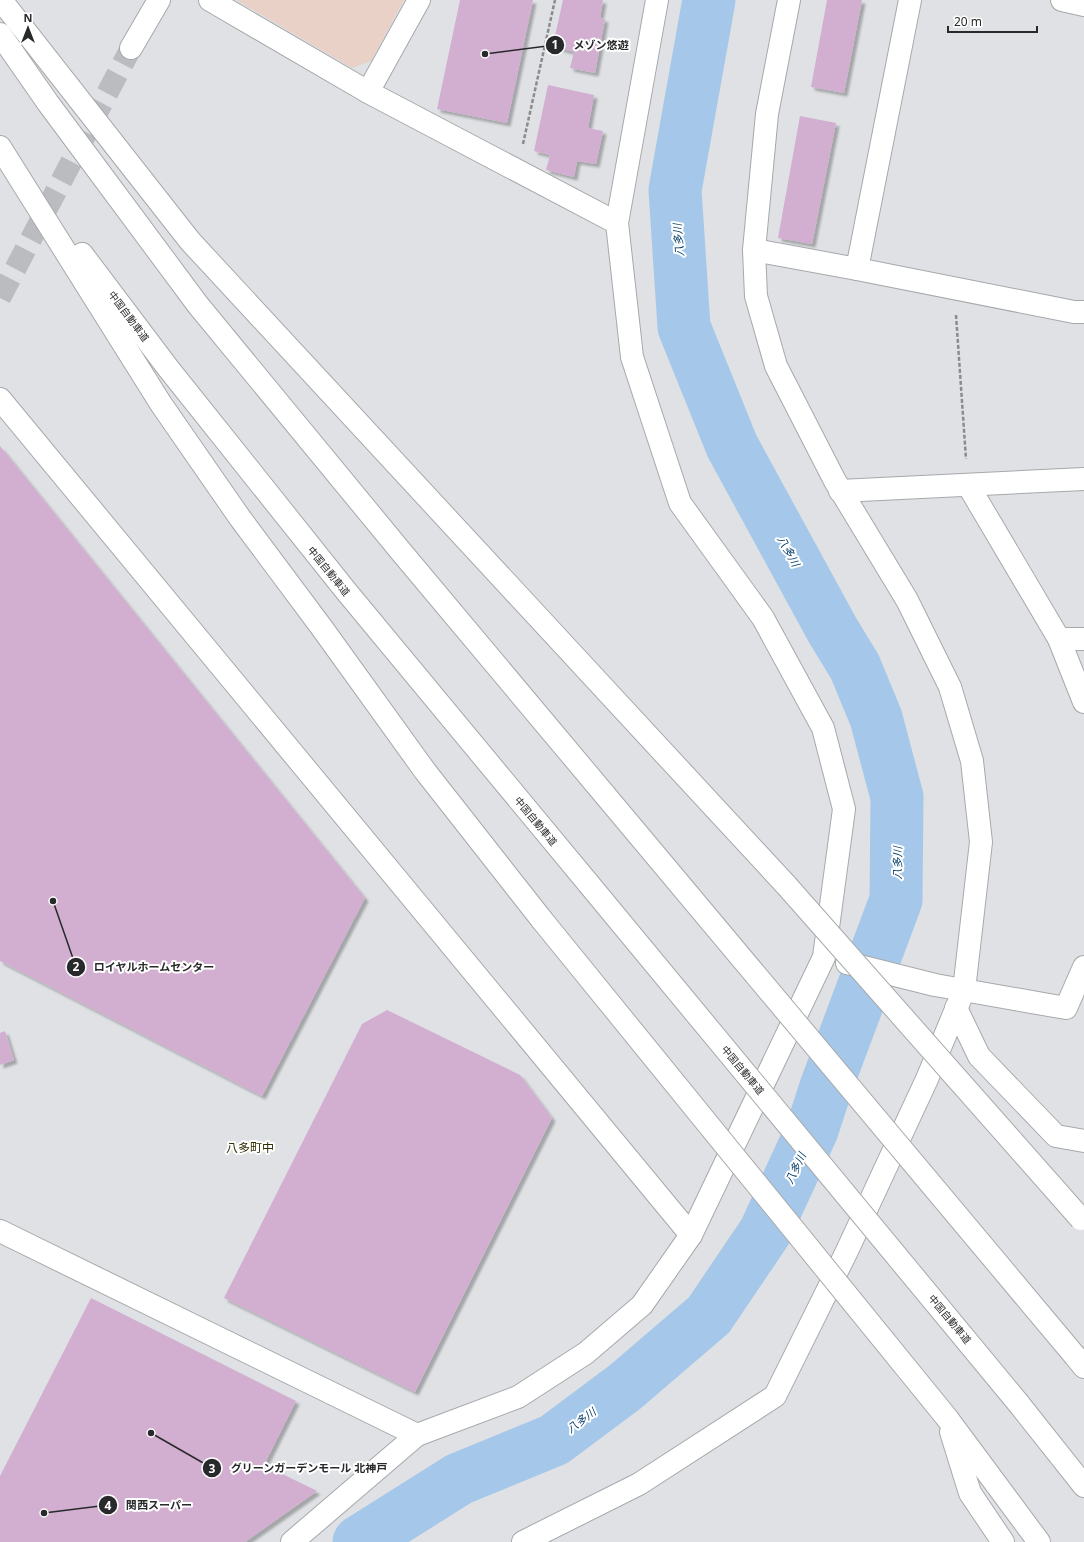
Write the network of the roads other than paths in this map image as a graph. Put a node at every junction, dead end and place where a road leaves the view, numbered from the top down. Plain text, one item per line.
1 (1, 0) edge
2 (159, 0) edge
3 (210, 0) edge
4 (419, 0) edge
5 (657, 0) edge
6 (789, 0) edge
7 (910, 0) edge
8 (1062, 0) edge
9 (1084, 5) edge
10 (0, 34) edge
11 (131, 48) tunnel mouth
12 (368, 92) junction
13 (0, 146) edge
14 (617, 223) junction
15 (754, 250) junction
16 (857, 269) junction
17 (1084, 312) edge
18 (0, 399) edge
19 (1084, 479) edge
20 (968, 485) junction
21 (840, 491) junction
22 (1059, 639) junction
23 (1084, 639) edge
24 (1084, 702) edge
25 (824, 957) junction
26 (1084, 967) edge
27 (960, 999) junction
28 (1084, 1141) edge
29 (1083, 1221) edge
30 (0, 1231) edge
31 (691, 1235) junction
32 (1079, 1362) edge
33 (947, 1418) junction
34 (417, 1435) junction
35 (1084, 1486) edge
36 (292, 1542) edge
37 (523, 1542) edge
38 (1003, 1542) edge
39 (1039, 1542) edge

1 - 29 main road, bridge
2 - 11 main road
3 - 12 main road
4 - 12 main road
5 - 14 main road
6 - 15 main road
7 - 16 main road
8 - 9 main road
10 - 32 main road, bridge
12 - 14 main road
13 - 33 main road, bridge
13 - 35 main road, 中国自動車道, bridge
14 - 25 main road
15 - 16 main road
15 - 21 main road
16 - 17 main road
18 - 31 main road
19 - 20 main road
20 - 21 main road
20 - 22 main road
21 - 27 main road
22 - 23 main road
22 - 24 main road
25 - 27 main road, bridge
25 - 31 main road
26 - 27 main road
27 - 28 main road
27 - 37 main road
30 - 34 main road
31 - 34 main road
33 - 38 main road
33 - 39 main road
34 - 36 main road

